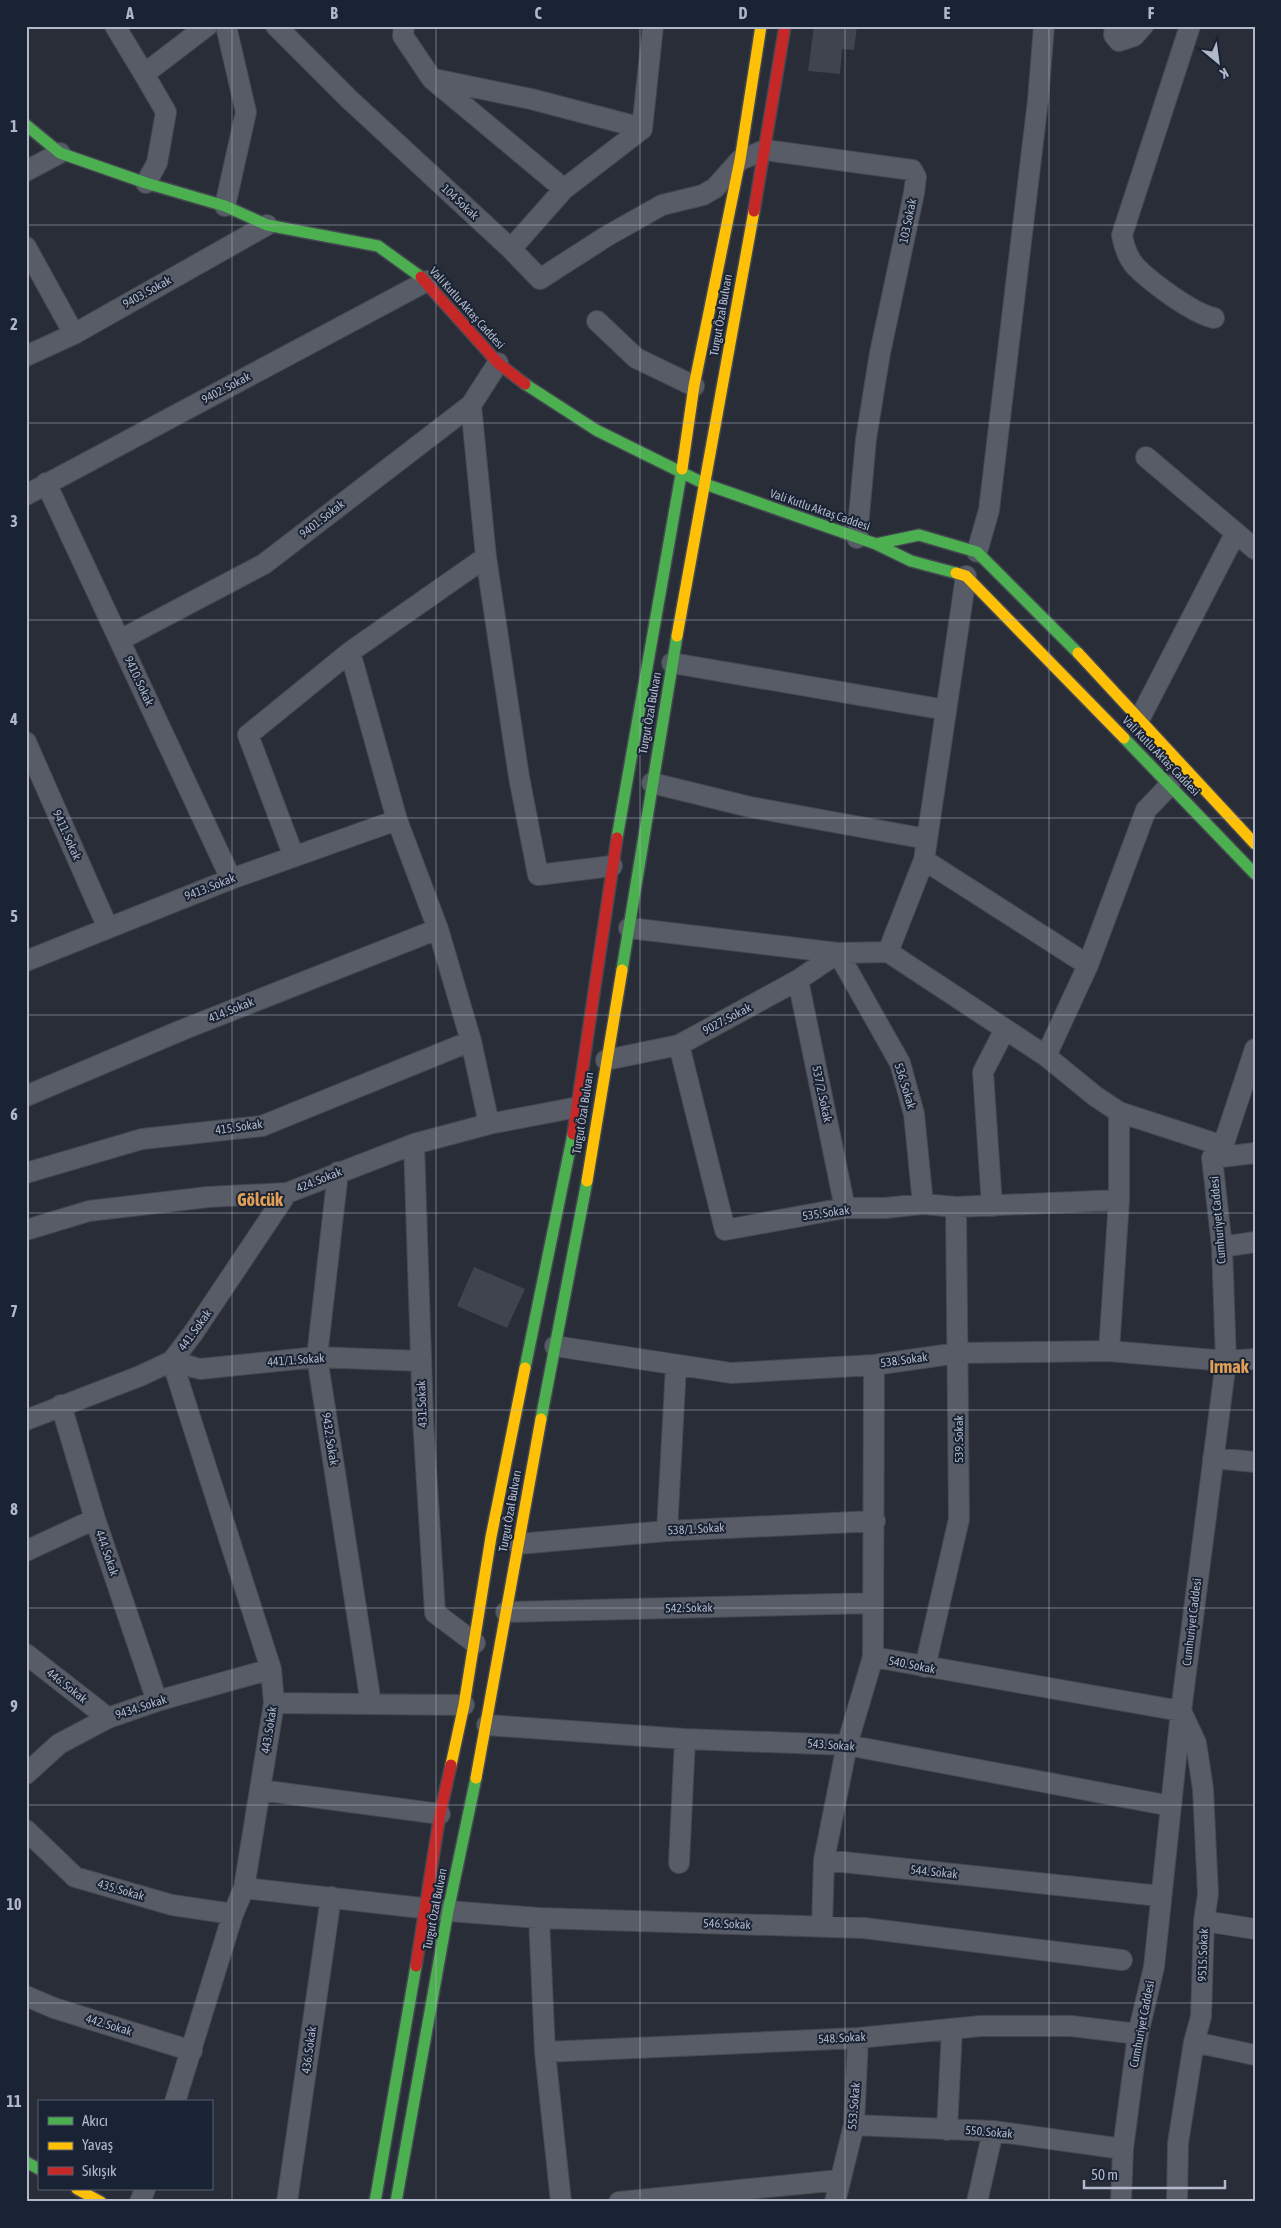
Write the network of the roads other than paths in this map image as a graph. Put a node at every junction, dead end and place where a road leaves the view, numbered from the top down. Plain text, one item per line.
1 (115, 26) edge
2 (207, 26) edge
3 (226, 26) edge
4 (276, 26) edge
5 (404, 26) edge
6 (653, 26) edge
7 (761, 26) edge
8 (785, 26) edge
9 (1044, 26) edge
10 (1115, 26) edge
11 (1143, 26) edge
12 (1190, 26) edge
13 (144, 74) junction
14 (432, 79) junction
15 (26, 125) edge
16 (642, 128) junction
17 (765, 150) junction
18 (60, 153) junction
19 (740, 160) junction
20 (26, 171) edge
21 (146, 183) junction
22 (564, 189) junction
23 (662, 205) joint
24 (225, 206) junction
25 (267, 225) junction
26 (26, 247) edge
27 (511, 249) junction
28 (427, 281) junction
29 (1214, 318) dead end
30 (597, 321) dead end
31 (74, 334) junction
32 (26, 356) edge
33 (498, 363) junction
34 (694, 386) junction
35 (470, 405) junction
36 (1146, 458) dead end
37 (682, 472) junction
38 (46, 483) junction
39 (705, 484) junction
40 (26, 495) edge
41 (1235, 534) junction
42 (857, 538) junction
43 (876, 544) junction
44 (1255, 549) edge
45 (977, 552) junction
46 (486, 557) junction
47 (966, 576) junction
48 (120, 640) junction
49 (350, 652) junction
50 (672, 663) junction
51 (946, 710) junction
52 (1140, 718) junction
53 (26, 742) edge
54 (652, 783) junction
55 (1170, 784) junction
56 (397, 820) junction
57 (927, 839) junction
58 (1255, 844) edge
59 (294, 857) junction
60 (924, 860) junction
61 (612, 866) junction
62 (1255, 874) edge
63 (231, 879) junction
64 (108, 928) junction
65 (629, 928) junction
66 (438, 929) junction
67 (838, 952) junction
68 (888, 952) junction
69 (26, 961) edge
70 (1088, 965) junction
71 (798, 980) junction
72 (1005, 1029) junction
73 (471, 1041) junction
74 (679, 1045) junction
75 (1255, 1049) edge
76 (1046, 1056) junction
77 (606, 1060) junction
78 (26, 1096) edge
79 (578, 1108) junction
80 (1119, 1112) junction
81 (489, 1124) junction
82 (414, 1144) junction
83 (1218, 1152) junction
84 (1255, 1153) edge
85 (338, 1172) junction
86 (26, 1173) edge
87 (287, 1193) junction
88 (1118, 1200) junction
89 (923, 1204) junction
90 (992, 1206) junction
91 (956, 1207) junction
92 (845, 1208) junction
93 (26, 1230) edge
94 (1255, 1242) edge
95 (1222, 1248) junction
96 (555, 1346) junction
97 (1109, 1352) junction
98 (958, 1353) junction
99 (317, 1357) junction
100 (1255, 1359) edge
101 (172, 1361) junction
102 (421, 1361) junction
103 (1226, 1361) junction
104 (874, 1365) junction
105 (676, 1366) junction
106 (61, 1405) junction
107 (26, 1420) edge
108 (1213, 1458) junction
109 (1255, 1462) edge
110 (95, 1519) junction
111 (875, 1520) junction
112 (667, 1531) junction
113 (518, 1544) junction
114 (26, 1551) edge
115 (873, 1603) junction
116 (506, 1612) junction
117 (475, 1643) junction
118 (26, 1654) edge
119 (873, 1657) junction
120 (925, 1667) junction
121 (271, 1669) junction
122 (157, 1701) junction
123 (274, 1703) junction
124 (371, 1704) junction
125 (464, 1705) junction
126 (1181, 1711) junction
127 (108, 1718) junction
128 (487, 1725) junction
129 (685, 1738) junction
130 (847, 1745) junction
131 (26, 1774) edge
132 (260, 1790) junction
133 (1171, 1806) junction
134 (440, 1814) junction
135 (26, 1830) edge
136 (824, 1860) junction
137 (679, 1863) dead end
138 (244, 1888) junction
139 (1160, 1896) junction
140 (331, 1897) junction
141 (426, 1908) junction
142 (448, 1911) junction
143 (233, 1914) junction
144 (539, 1918) junction
145 (1204, 1921) junction
146 (822, 1927) junction
147 (1255, 1928) edge
148 (1122, 1960) dead end
149 (26, 1996) edge
150 (952, 2028) junction
151 (1138, 2034) junction
152 (858, 2038) junction
153 (1194, 2042) junction
154 (192, 2052) junction
155 (545, 2052) junction
156 (1255, 2055) edge
157 (176, 2100) edge
158 (854, 2126) junction
159 (947, 2130) junction
160 (993, 2131) junction
161 (1123, 2149) junction
162 (26, 2162) edge
163 (38, 2168) edge
164 (840, 2180) junction
165 (79, 2190) edge
166 (145, 2190) edge
167 (101, 2202) edge
168 (140, 2202) edge
169 (287, 2202) edge
170 (375, 2202) edge
171 (396, 2202) edge
172 (560, 2202) edge
173 (619, 2202) edge
174 (835, 2202) edge
175 (977, 2202) edge
176 (1121, 2202) edge
177 (1177, 2202) edge

1 - 13 street
2 - 13 street
3 - 24 street
4 - 27 street, 104 Sokak
5 - 14 street
6 - 16 street
7 - 19 street, Turgut Özal Bulvarı
8 - 17 street, Turgut Özal Bulvarı
9 - 45 street
10 - 11 street
12 - 29 street
13 - 21 street
14 - 16 street
14 - 22 street
15 - 18 street, Vali Kutlu Aktaş Caddesi
16 - 22 street
17 - 19 street, 103 Sokak
17 - 39 street, Turgut Özal Bulvarı
17 - 42 street, 103 Sokak
18 - 20 street
18 - 21 street, Vali Kutlu Aktaş Caddesi
19 - 23 street, 103 Sokak
19 - 34 street, Turgut Özal Bulvarı
21 - 24 street, Vali Kutlu Aktaş Caddesi
22 - 27 street
23 - 27 street, 104 Sokak
24 - 25 street, Vali Kutlu Aktaş Caddesi
25 - 28 street, Vali Kutlu Aktaş Caddesi
25 - 31 street, 9403. Sokak
26 - 31 street
28 - 33 street, Vali Kutlu Aktaş Caddesi
28 - 38 street, 9402. Sokak
30 - 34 street
31 - 32 street, 9403. Sokak
33 - 35 street, 9401. Sokak
33 - 37 street, Vali Kutlu Aktaş Caddesi
34 - 37 street, Turgut Özal Bulvarı
35 - 46 street
35 - 48 street, 9401. Sokak
36 - 41 street
37 - 39 street, Vali Kutlu Aktaş Caddesi
37 - 61 street, Turgut Özal Bulvarı
38 - 40 street, 9402. Sokak
38 - 48 street, 9410. Sokak
39 - 42 street, Vali Kutlu Aktaş Caddesi
39 - 50 street, Turgut Özal Bulvarı
41 - 44 street
41 - 52 street
42 - 43 street, Vali Kutlu Aktaş Caddesi
43 - 45 street, Vali Kutlu Aktaş Caddesi
43 - 47 street, Vali Kutlu Aktaş Caddesi
45 - 52 street, Vali Kutlu Aktaş Caddesi
46 - 49 street
46 - 61 street
47 - 51 street
47 - 55 street, Vali Kutlu Aktaş Caddesi
48 - 63 street, 9410. Sokak
49 - 56 street
49 - 59 street
50 - 51 street
50 - 54 street, Turgut Özal Bulvarı
51 - 57 street
52 - 58 street, Vali Kutlu Aktaş Caddesi
53 - 64 street, 9411. Sokak
54 - 57 street
54 - 65 street, Turgut Özal Bulvarı
55 - 62 street, Vali Kutlu Aktaş Caddesi
55 - 70 street
56 - 59 street, 9413. Sokak
56 - 66 street
57 - 60 street
59 - 63 street, 9413. Sokak
60 - 68 street
60 - 70 street
61 - 79 street, Turgut Özal Bulvarı
63 - 64 street, 9413. Sokak
64 - 69 street, 9413. Sokak
65 - 67 street
65 - 77 street, Turgut Özal Bulvarı
66 - 73 street
66 - 78 street, 414. Sokak
67 - 68 street
67 - 71 street, 9027. Sokak
67 - 89 street, 536. Sokak
68 - 72 street
70 - 76 street
71 - 74 street, 9027. Sokak
71 - 92 street, 537/2. Sokak
72 - 76 street
72 - 90 street
73 - 81 street
73 - 86 street, 415. Sokak
74 - 77 street, 9027. Sokak
74 - 92 street, 535. Sokak
75 - 83 street, Cumhuriyet Caddesi
76 - 80 street
77 - 96 street, Turgut Özal Bulvarı
79 - 81 street, 424. Sokak
79 - 117 street, Turgut Özal Bulvarı
80 - 83 street
80 - 88 street
81 - 82 street, 424. Sokak
82 - 85 street, 424. Sokak
82 - 102 street, 431. Sokak
83 - 84 street
83 - 95 street, Cumhuriyet Caddesi
85 - 87 street, 424. Sokak
85 - 99 street, 9432. Sokak
87 - 93 street, 424. Sokak
87 - 101 street, 441. Sokak
88 - 90 street, 535. Sokak
88 - 97 street
89 - 91 street, 535. Sokak
89 - 92 street, 535. Sokak
90 - 91 street, 535. Sokak
91 - 98 street, 539. Sokak
94 - 95 street
95 - 103 street, Cumhuriyet Caddesi
96 - 105 street, 538. Sokak
96 - 113 street, Turgut Özal Bulvarı
97 - 98 street, 538. Sokak
97 - 103 street, 538. Sokak
98 - 104 street, 538. Sokak
98 - 120 street, 539. Sokak
99 - 101 street, 441/1. Sokak
99 - 102 street, 441/1. Sokak
99 - 124 street, 9432. Sokak
100 - 103 street, 538. Sokak
101 - 106 street, 441. Sokak
101 - 121 street, 443. Sokak
102 - 117 street, 431. Sokak
103 - 108 street, Cumhuriyet Caddesi
104 - 105 street, 538. Sokak
104 - 111 street, 540. Sokak
105 - 112 street
106 - 107 street, 441. Sokak
106 - 110 street, 444. Sokak
108 - 109 street
108 - 126 street, Cumhuriyet Caddesi
110 - 114 street
110 - 122 street, 444. Sokak
111 - 112 street, 538/1. Sokak
111 - 115 street, 540. Sokak
112 - 113 street, 538/1. Sokak
113 - 116 street, Turgut Özal Bulvarı
115 - 116 street, 542. Sokak
115 - 119 street, 540. Sokak
116 - 128 street, Turgut Özal Bulvarı
117 - 125 street, Turgut Özal Bulvarı
118 - 127 street, 446. Sokak
119 - 120 street, 540. Sokak
119 - 130 street
120 - 126 street, 540. Sokak
121 - 122 street, 9434. Sokak
121 - 123 street, 443. Sokak
122 - 127 street, 9434. Sokak
123 - 124 street
123 - 132 street, 443. Sokak
124 - 125 street
125 - 134 street, Turgut Özal Bulvarı
126 - 133 street, Cumhuriyet Caddesi
126 - 145 street, 9515. Sokak
127 - 131 street, 9434. Sokak
128 - 129 street, 543. Sokak
128 - 142 street, Turgut Özal Bulvarı
129 - 130 street, 543. Sokak
129 - 137 street
130 - 133 street, 543. Sokak
130 - 136 street
132 - 134 street
132 - 138 street, 443. Sokak
133 - 139 street, Cumhuriyet Caddesi
134 - 141 street, Turgut Özal Bulvarı
135 - 143 street, 435. Sokak
136 - 139 street, 544. Sokak
136 - 146 street
138 - 140 street, 546. Sokak
138 - 143 street, 443. Sokak
139 - 151 street, Cumhuriyet Caddesi
140 - 141 street, 546. Sokak
140 - 169 street, 436. Sokak
141 - 142 street, 546. Sokak
141 - 170 street, Turgut Özal Bulvarı
142 - 144 street, 546. Sokak
142 - 171 street, Turgut Özal Bulvarı
143 - 154 street, 443. Sokak
144 - 146 street, 546. Sokak
144 - 155 street
145 - 147 street
145 - 153 street, 9515. Sokak
146 - 148 street, 546. Sokak
149 - 154 street, 442. Sokak
150 - 151 street, 548. Sokak
150 - 152 street, 548. Sokak
150 - 159 street
151 - 161 street, Cumhuriyet Caddesi
152 - 155 street, 548. Sokak
152 - 158 street, 553. Sokak
153 - 156 street
153 - 177 street, 9515. Sokak
154 - 157 street, 443. Sokak
155 - 172 street
158 - 159 street, 550. Sokak
158 - 164 street, 553. Sokak
159 - 160 street, 550. Sokak
160 - 161 street, 550. Sokak
160 - 175 street
161 - 176 street, Cumhuriyet Caddesi
162 - 163 street
164 - 173 street
164 - 174 street, 553. Sokak
165 - 167 street
166 - 168 street

